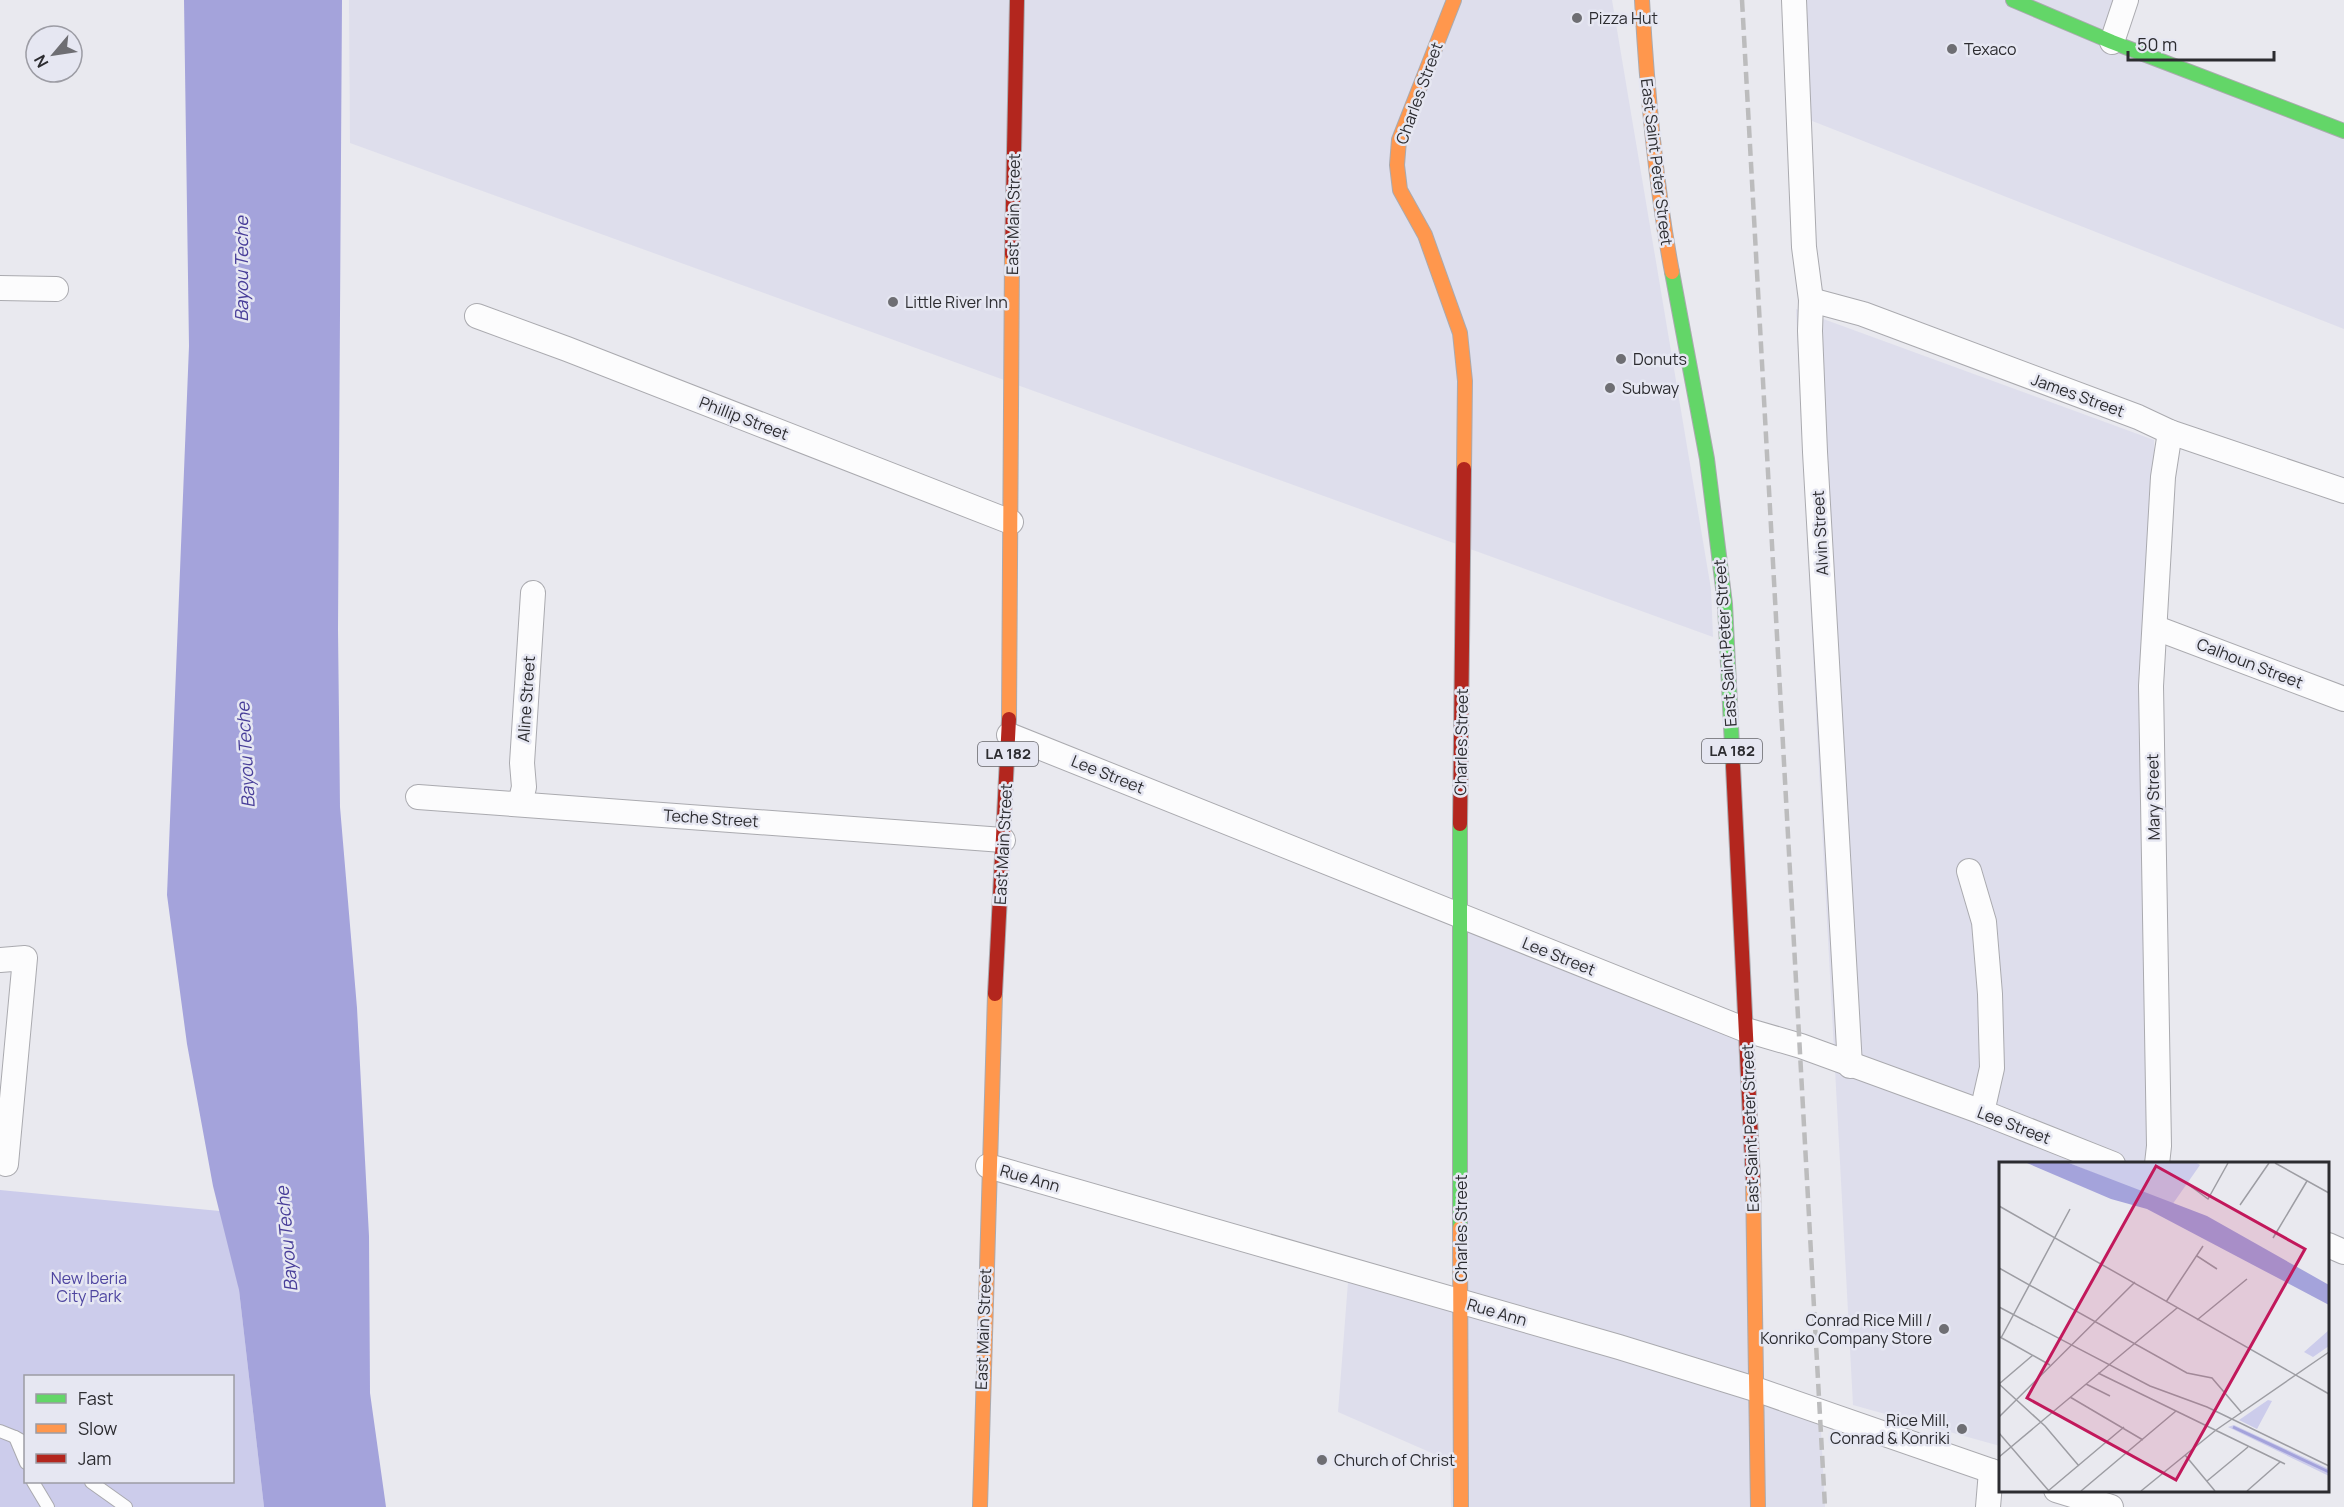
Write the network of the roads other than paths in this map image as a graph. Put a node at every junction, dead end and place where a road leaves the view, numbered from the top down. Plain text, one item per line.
1 (1017, 0) edge
2 (1454, 0) edge
3 (1642, 0) edge
4 (1794, 0) edge
5 (2013, 0) edge
6 (2126, 0) edge
7 (2112, 42) junction
8 (2344, 131) edge
9 (0, 288) edge
10 (56, 290) dead end
11 (1811, 300) junction
12 (477, 316) dead end
13 (2170, 432) junction
14 (2344, 491) edge
15 (1011, 522) junction
16 (533, 593) dead end
17 (2156, 628) junction
18 (2344, 699) edge
19 (1010, 735) junction
20 (418, 797) dead end
21 (520, 804) junction
22 (1003, 840) junction
23 (1969, 872) dead end
24 (1459, 916) junction
25 (0, 960) edge
26 (1746, 1030) junction
27 (1850, 1066) junction
28 (1982, 1112) junction
29 (2108, 1162) edge
30 (2157, 1162) edge
31 (6, 1164) dead end
32 (988, 1166) junction
33 (2329, 1245) edge
34 (2344, 1252) edge
35 (1461, 1302) junction
36 (1758, 1390) junction
37 (0, 1431) edge
38 (20, 1440) edge
39 (24, 1455) edge
40 (1996, 1473) edge
41 (34, 1483) edge
42 (92, 1483) edge
43 (2060, 1492) edge
44 (48, 1507) edge
45 (126, 1507) edge
46 (980, 1507) edge
47 (1461, 1507) edge
48 (1758, 1507) edge
49 (1988, 1507) edge
50 (2112, 1507) edge

1 - 15 main road, East Main Street / LA 182
2 - 24 main road, Charles Street
3 - 26 main road, East Saint Peter Street / LA 182
4 - 11 street, Alvin Street
5 - 7 main road
6 - 7 street
7 - 8 main road
9 - 10 street
11 - 13 street, James Street
11 - 27 street, Alvin Street
12 - 15 street, Phillip Street
13 - 14 street, James Street
13 - 17 street, Mary Street
15 - 19 main road, East Main Street / LA 182
16 - 21 street, Aline Street
17 - 18 street, Calhoun Street
17 - 30 street, Mary Street
19 - 22 main road, East Main Street / LA 182
19 - 24 street, Lee Street
20 - 21 street, Teche Street
21 - 22 street, Teche Street
22 - 32 main road, East Main Street / LA 182
23 - 28 street
24 - 26 street, Lee Street
24 - 35 main road, Charles Street
25 - 31 street
26 - 27 street, Lee Street
26 - 36 main road, East Saint Peter Street / LA 182
27 - 28 street, Lee Street
28 - 29 street, Lee Street
32 - 35 street, Rue Ann
32 - 46 main road, East Main Street / LA 182
33 - 34 street
35 - 36 street, Rue Ann
35 - 47 main road, Charles Street
36 - 40 street, Rue Ann
36 - 48 main road, East Saint Peter Street / LA 182
37 - 38 lane
38 - 39 lane
40 - 49 street
41 - 44 lane
42 - 45 lane
43 - 50 street

